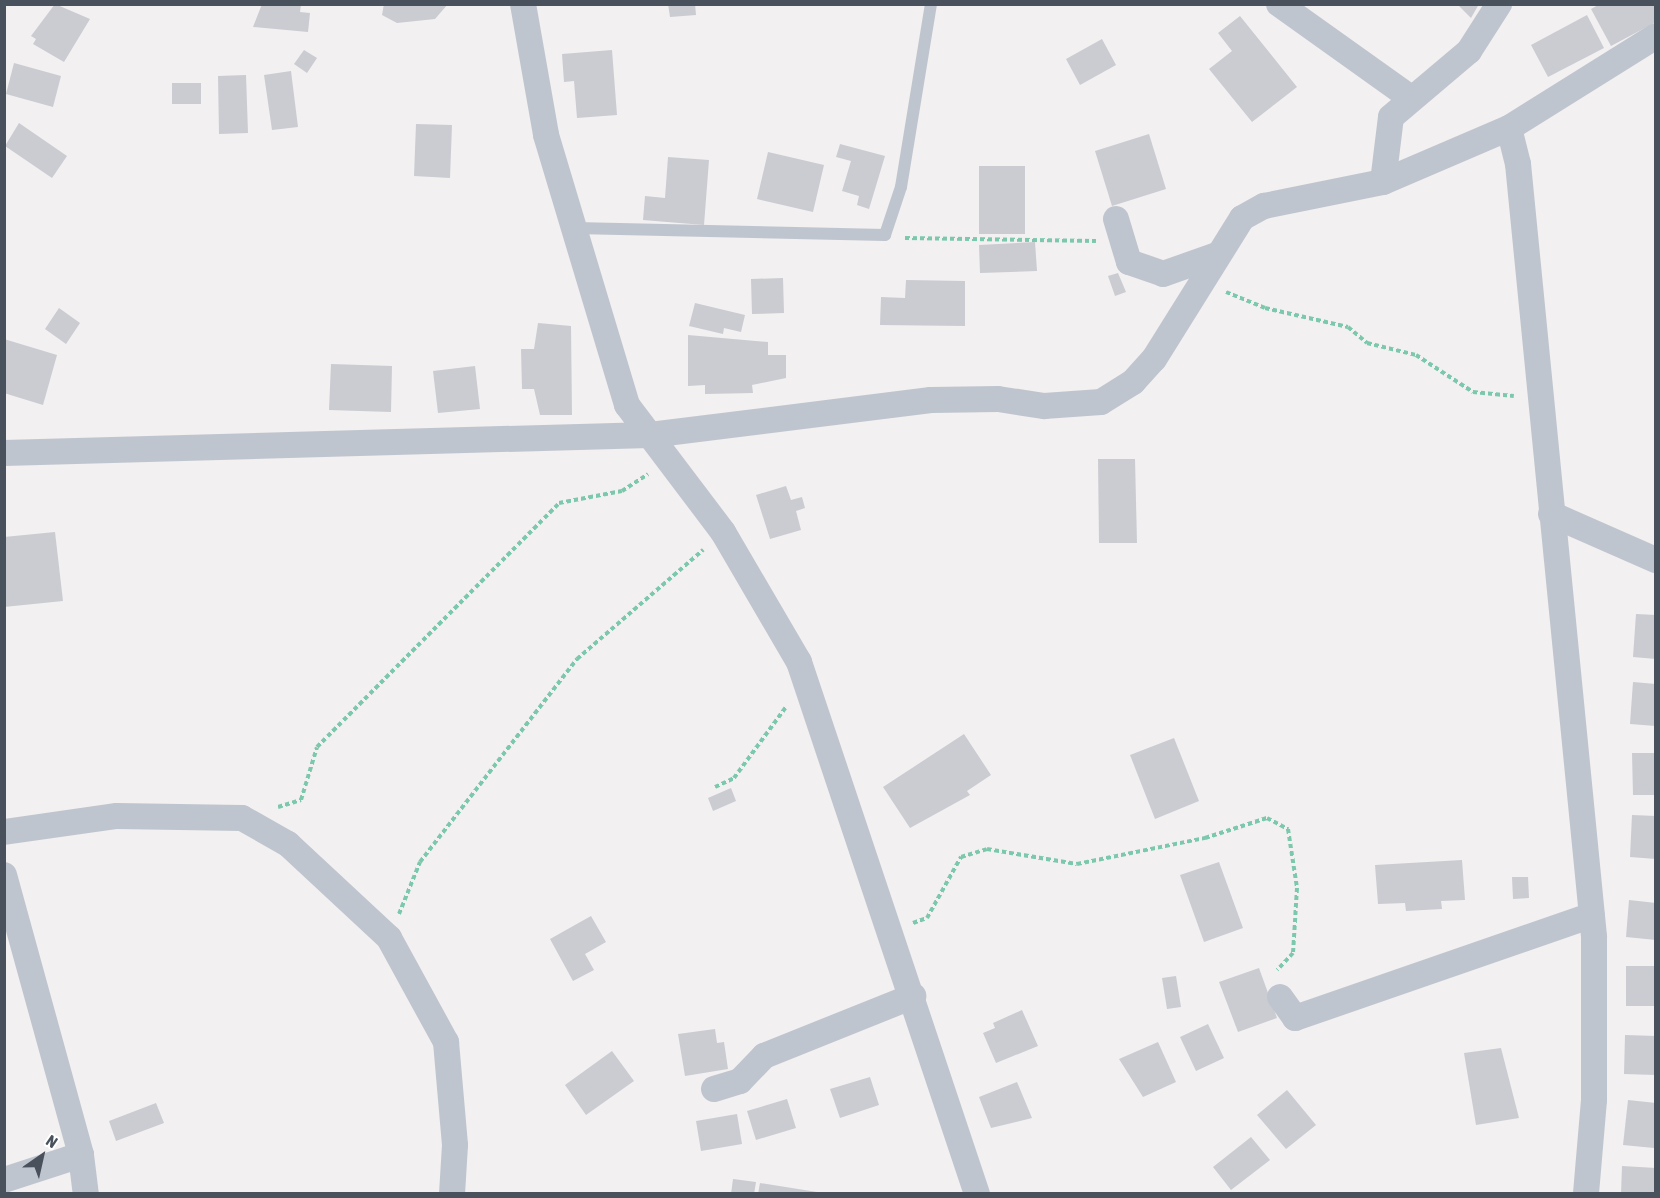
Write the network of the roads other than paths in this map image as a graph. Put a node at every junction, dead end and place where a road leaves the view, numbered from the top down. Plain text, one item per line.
1 (523, 4) edge
2 (931, 4) edge
3 (1279, 4) edge
4 (1499, 4) edge
5 (1656, 36) edge
6 (1412, 99) junction
7 (1509, 128) junction
8 (1383, 182) junction
9 (1116, 219) dead end
10 (575, 228) junction
11 (1217, 255) junction
12 (650, 435) junction
13 (4, 453) edge
14 (1551, 514) junction
15 (1656, 560) edge
16 (4, 832) edge
17 (4, 875) edge
18 (1592, 915) junction
19 (913, 996) junction
20 (1280, 998) road end
21 (714, 1089) dead end
22 (81, 1155) junction
23 (4, 1180) edge
24 (86, 1194) edge
25 (452, 1194) edge
26 (977, 1194) edge
27 (1586, 1194) edge

1 - 10 street
2 - 10 lane
3 - 6 street
4 - 6 street
5 - 7 street
6 - 8 street
7 - 8 street
7 - 14 street
8 - 11 street
9 - 11 street
10 - 12 street
11 - 12 street
12 - 13 street
12 - 19 street
14 - 15 street
14 - 18 street
16 - 25 street
17 - 22 street
18 - 20 street
18 - 27 street
19 - 21 street
19 - 26 street
22 - 23 street
22 - 24 street

